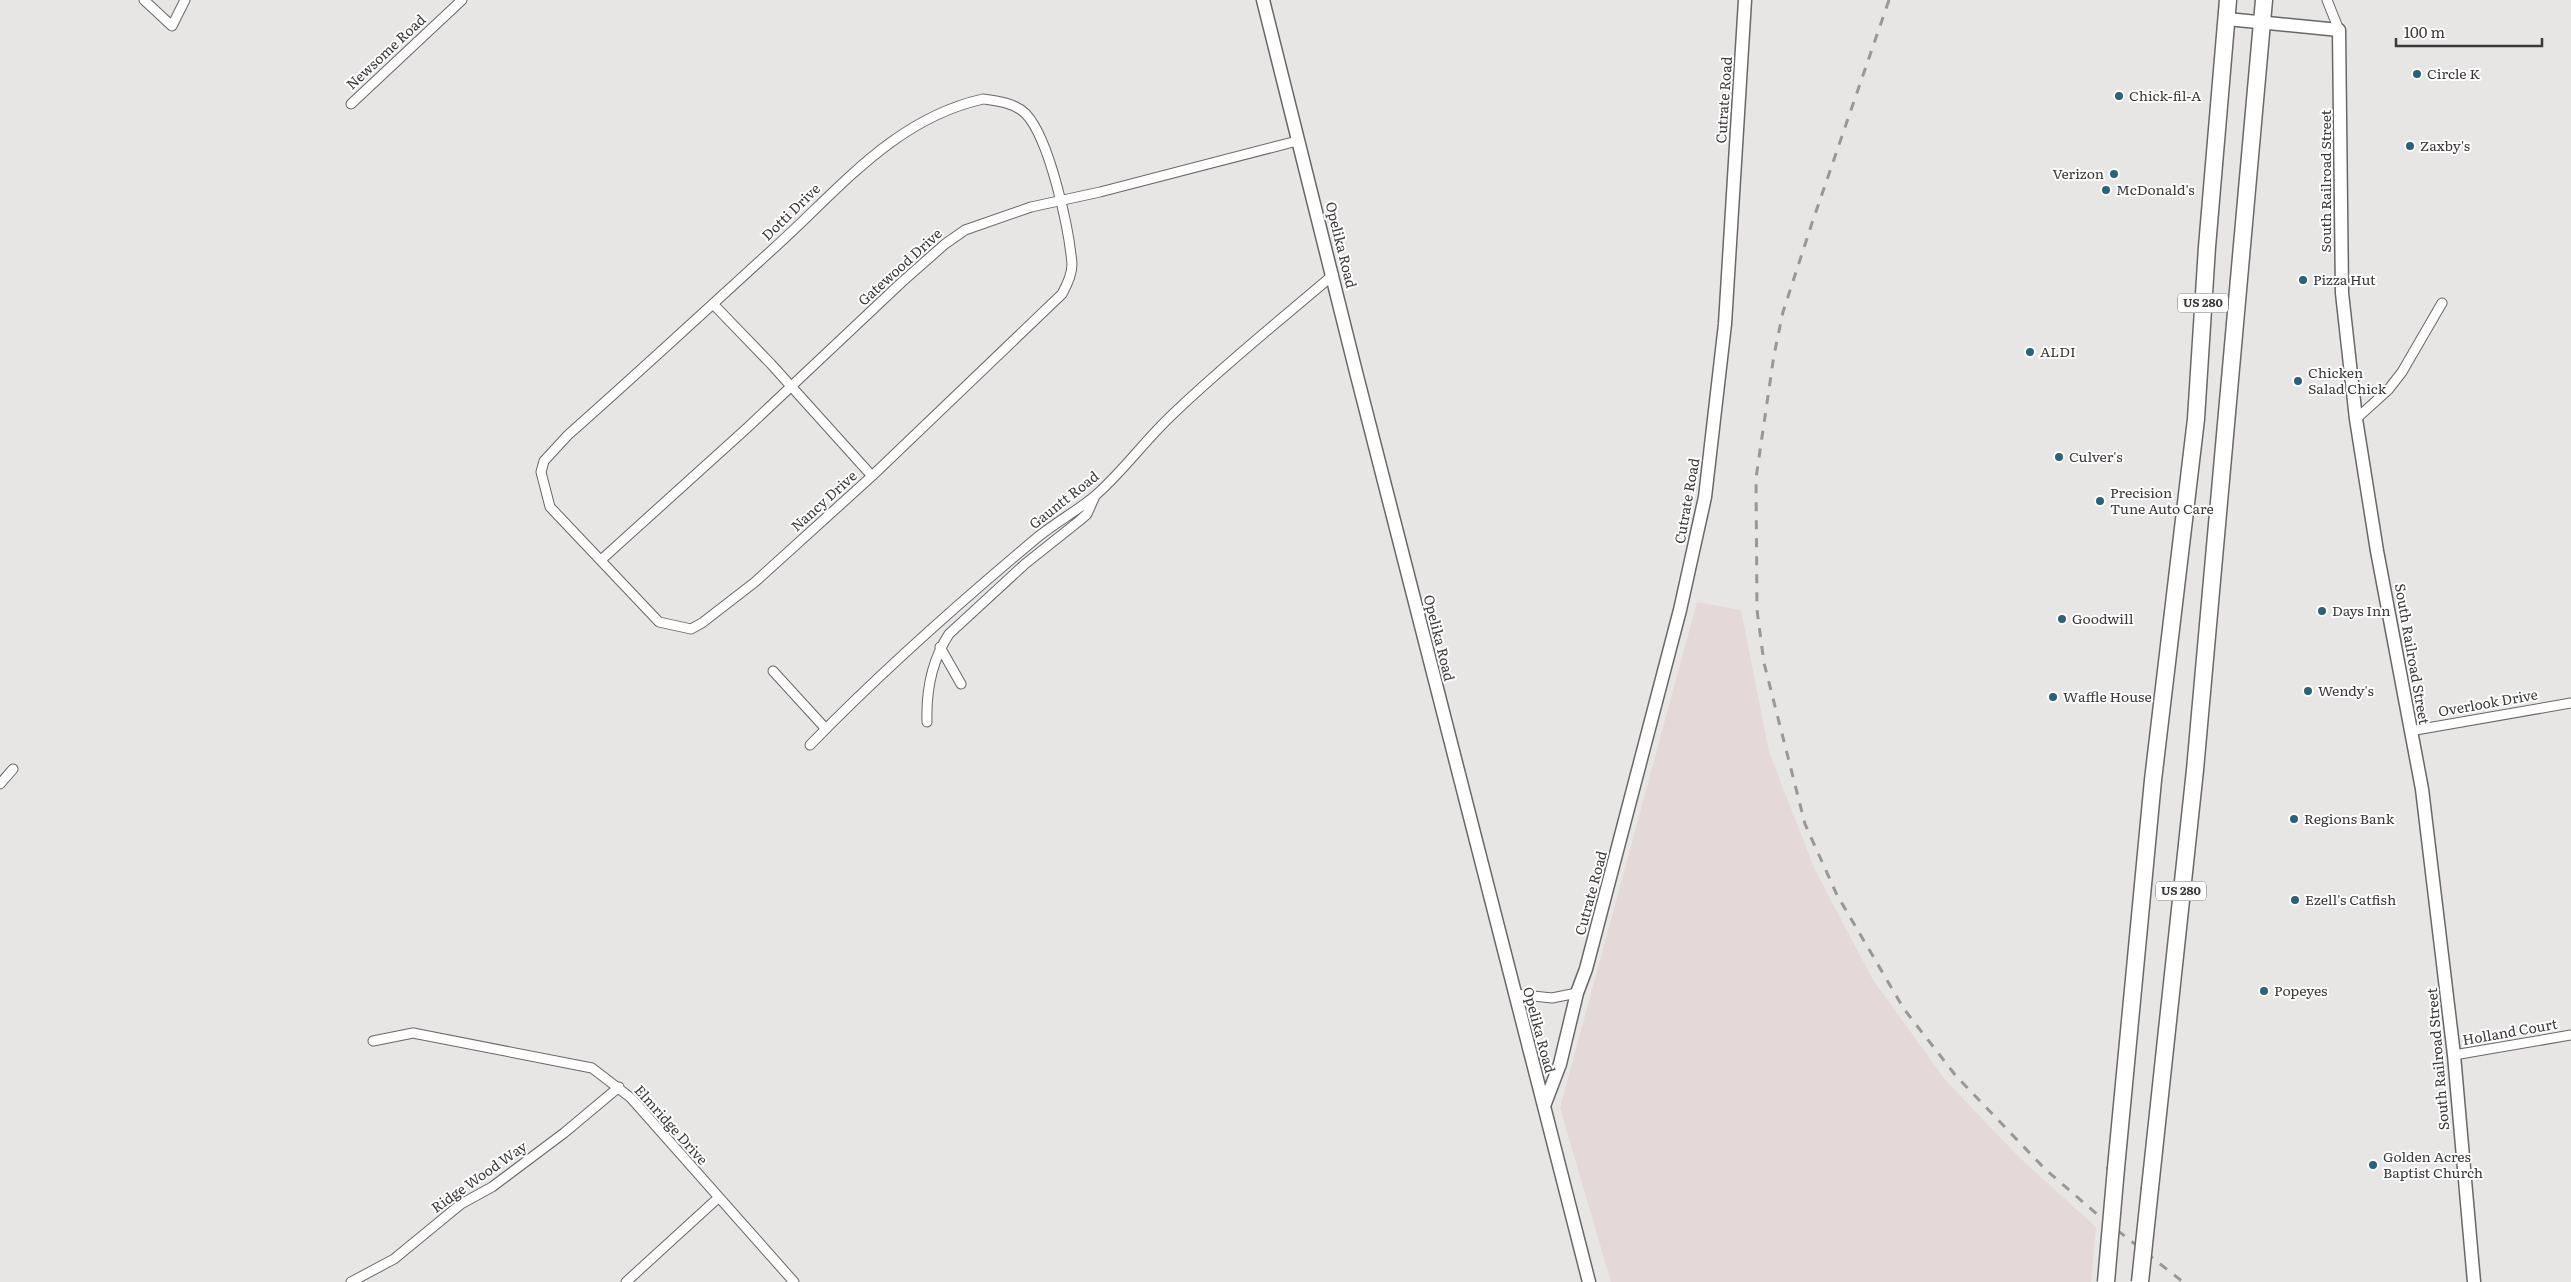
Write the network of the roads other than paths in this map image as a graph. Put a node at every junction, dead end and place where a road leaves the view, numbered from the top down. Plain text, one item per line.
1 (144, 0) edge
2 (185, 0) edge
3 (462, 0) edge
4 (1263, 0) edge
5 (1745, 0) edge
6 (2228, 0) edge
7 (2264, 0) edge
8 (2327, 0) edge
9 (2227, 19) junction
10 (2262, 22) junction
11 (2339, 30) junction
12 (350, 104) dead end
13 (1297, 141) junction
14 (1060, 200) junction
15 (1333, 275) junction
16 (2442, 303) dead end
17 (714, 305) junction
18 (792, 387) junction
19 (2356, 419) junction
20 (541, 472) joint
21 (872, 476) junction
22 (1095, 496) junction
23 (601, 560) junction
24 (940, 647) junction
25 (773, 671) dead end
26 (960, 684) dead end
27 (2571, 703) edge
28 (927, 722) dead end
29 (826, 729) junction
30 (2410, 731) junction
31 (810, 745) dead end
32 (13, 769) dead end
33 (0, 784) edge
34 (1577, 993) junction
35 (1514, 994) junction
36 (2571, 1035) edge
37 (373, 1041) dead end
38 (2454, 1055) junction
39 (619, 1087) junction
40 (1544, 1106) junction
41 (718, 1198) junction
42 (350, 1282) edge
43 (626, 1282) edge
44 (794, 1282) edge
45 (1589, 1282) edge
46 (2106, 1282) edge
47 (2140, 1282) edge
48 (2474, 1282) edge

1 - 2 street
3 - 12 street, Newsome Road
4 - 13 street, Opelika Road
5 - 34 street, Cutrate Road
6 - 9 highway, US 280
7 - 10 highway, US 280
8 - 11 street, South Railroad Street
9 - 10 street
9 - 46 highway, US 280, bridge
10 - 11 street
10 - 47 highway, US 280, bridge
11 - 19 street, South Railroad Street
13 - 14 street, Gatewood Drive
13 - 15 street, Opelika Road
14 - 17 street, Dotti Drive
14 - 18 street, Gatewood Drive
14 - 21 street, Nancy Drive
15 - 22 street, Gauntt Road
15 - 35 street, Opelika Road
16 - 19 street
17 - 18 street
17 - 20 street, Dotti Drive
18 - 21 street
18 - 23 street, Gatewood Drive
19 - 30 street, South Railroad Street
20 - 23 street, Nancy Drive
21 - 23 street, Nancy Drive
22 - 24 street
22 - 29 street, Gauntt Road
24 - 26 street
24 - 28 street
25 - 29 street
27 - 30 street, Overlook Drive
29 - 31 street, Gauntt Road
30 - 38 street, South Railroad Street
32 - 33 street
34 - 35 street
34 - 40 street, Cutrate Road
35 - 40 street, Opelika Road
36 - 38 street, Holland Court
37 - 39 street, Elmridge Drive
38 - 48 street, South Railroad Street
39 - 41 street, Elmridge Drive
39 - 42 street, Ridge Wood Way
40 - 45 street, Opelika Road
41 - 43 street
41 - 44 street, Elmridge Drive

